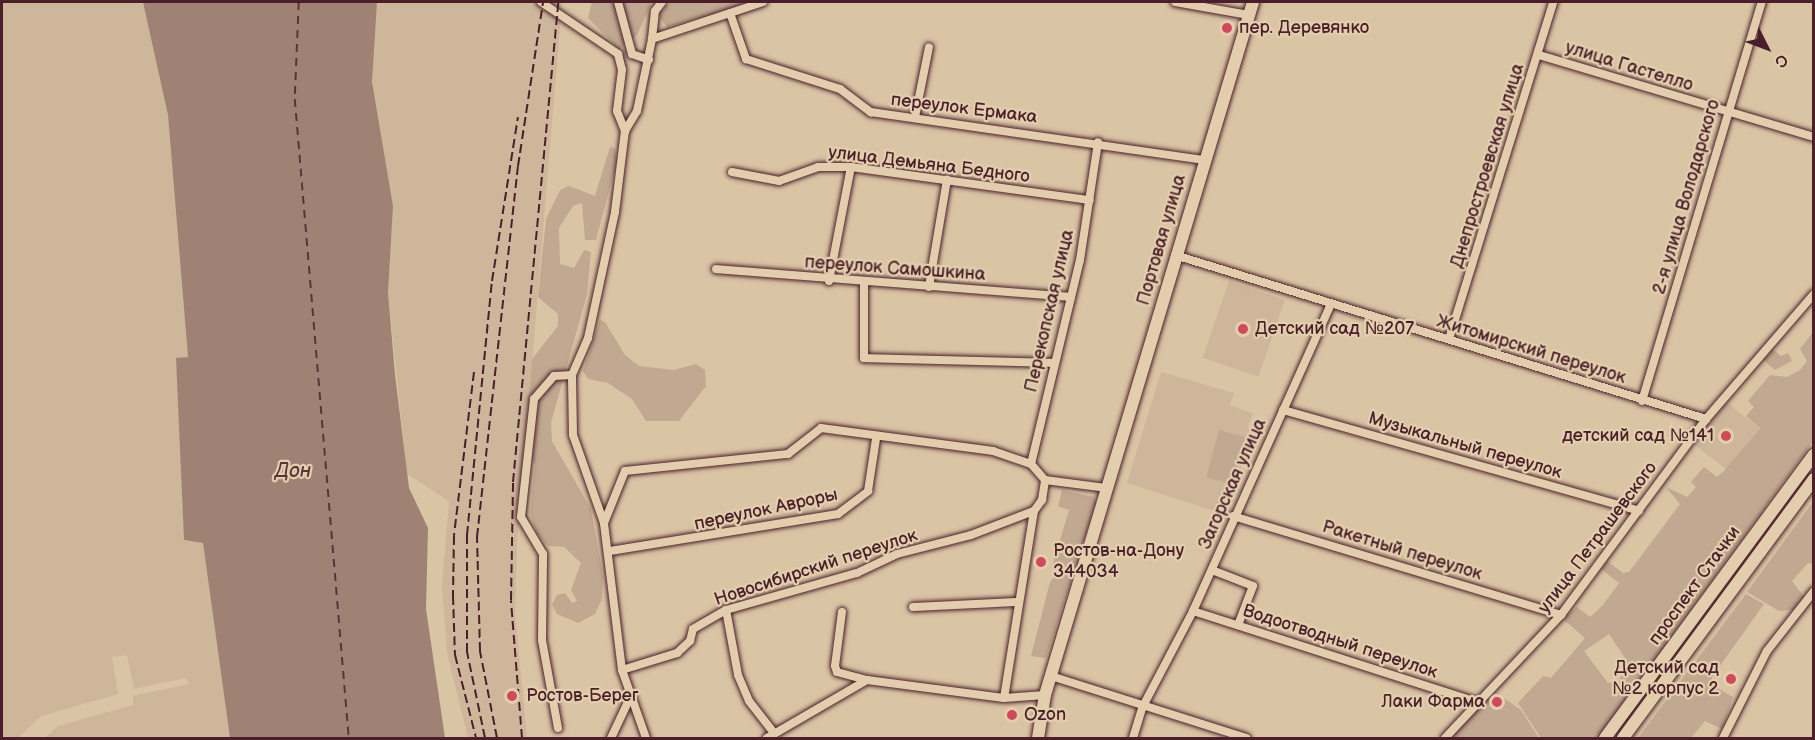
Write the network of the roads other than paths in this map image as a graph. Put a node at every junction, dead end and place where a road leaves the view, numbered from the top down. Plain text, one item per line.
1 (542, 2) edge
2 (618, 2) edge
3 (662, 2) edge
4 (763, 2) edge
5 (1175, 2) edge
6 (1253, 2) edge
7 (1553, 2) edge
8 (1762, 2) edge
9 (730, 13) junction
10 (1249, 15) junction
11 (654, 36) junction
12 (929, 47) dead end
13 (1539, 55) junction
14 (649, 60) junction
15 (1727, 114) junction
16 (915, 117) junction
17 (625, 131) junction
18 (1814, 137) edge
19 (1098, 142) junction
20 (1203, 160) junction
21 (850, 167) junction
22 (732, 172) dead end
23 (947, 180) junction
24 (1090, 200) junction
25 (1175, 255) junction
26 (716, 269) dead end
27 (829, 281) junction
28 (864, 284) junction
29 (929, 287) junction
30 (1814, 294) edge
31 (1071, 297) junction
32 (1330, 306) junction
33 (1449, 339) junction
34 (1053, 363) junction
35 (572, 375) junction
36 (1642, 401) junction
37 (1283, 410) junction
38 (1706, 418) junction
39 (876, 438) junction
40 (1814, 455) edge
41 (1031, 465) junction
42 (1814, 479) edge
43 (1045, 480) junction
44 (1107, 488) junction
45 (1639, 511) junction
46 (1034, 512) junction
47 (1233, 516) junction
48 (604, 523) junction
49 (610, 551) junction
50 (1212, 570) junction
51 (1814, 591) edge
52 (1017, 602) junction
53 (913, 607) dead end
54 (726, 610) junction
55 (1193, 611) junction
56 (842, 612) dead end
57 (1561, 615) junction
58 (1238, 625) junction
59 (622, 670) junction
60 (1051, 676) junction
61 (867, 680) junction
62 (1046, 695) junction
63 (1004, 698) junction
64 (629, 700) junction
65 (1477, 702) junction
66 (1143, 706) junction
67 (558, 728) dead end
68 (771, 736) edge
69 (611, 738) edge
70 (646, 738) edge
71 (1038, 738) edge
72 (1133, 738) edge
73 (1246, 738) edge
74 (1445, 738) edge
75 (1605, 738) edge
76 (1623, 738) edge
77 (1723, 738) edge

1 - 17 street
2 - 14 street
3 - 11 street
4 - 9 street
5 - 10 street
6 - 10 main road, Портовая улица
7 - 13 street, Днепростроевская улица
8 - 15 street, 2-я улица Володарского
9 - 11 street
9 - 16 street, переулок Ермака
10 - 20 main road, Портовая улица
11 - 14 street
12 - 16 street
13 - 15 street, улица Гастелло
13 - 33 street, Днепростроевская улица
14 - 17 street
15 - 18 street, улица Гастелло
15 - 36 street, 2-я улица Володарского
16 - 19 street, переулок Ермака
17 - 35 street
19 - 20 street, переулок Ермака
19 - 24 street, Перекопская улица
20 - 25 main road, Портовая улица
21 - 22 street, улица Демьяна Бедного
21 - 23 street, улица Демьяна Бедного
21 - 27 street
23 - 24 street, улица Демьяна Бедного
23 - 29 street
24 - 31 street, Перекопская улица
25 - 32 street, Житомирский переулок
25 - 44 main road, Портовая улица
26 - 27 street, переулок Самошкина
27 - 28 street, переулок Самошкина
28 - 29 street, переулок Самошкина
28 - 34 street
29 - 31 street, переулок Самошкина
30 - 38 street, улица Петрашевского
31 - 34 street, Перекопская улица
32 - 33 street, Житомирский переулок
32 - 37 street, Загорская улица
33 - 36 street, Житомирский переулок
34 - 41 street, Перекопская улица
35 - 48 street
35 - 67 street
36 - 38 street, Житомирский переулок
37 - 45 street, Музыкальный переулок
37 - 47 street, Загорская улица
38 - 45 street, улица Петрашевского
39 - 41 street
39 - 48 street
39 - 49 street, переулок Авроры
40 - 75 main road, проспект Стачки
41 - 43 street
42 - 76 main road, проспект Стачки
43 - 44 street
43 - 46 street
44 - 60 main road, Портовая улица
45 - 57 street, улица Петрашевского
46 - 52 street
46 - 54 street, Новосибирский переулок
47 - 50 street, Загорская улица
47 - 57 street, Ракетный переулок
48 - 49 street
49 - 59 street
50 - 55 street, Загорская улица
50 - 58 street
51 - 77 street
52 - 53 street
52 - 63 street
54 - 59 street, Новосибирский переулок
54 - 68 street
55 - 58 street, Водоотводный переулок
55 - 66 street, Загорская улица
56 - 61 street
57 - 65 street, улица Петрашевского
58 - 65 street, Водоотводный переулок
59 - 64 street
60 - 62 main road, Портовая улица
60 - 66 street
61 - 63 street
61 - 68 street
62 - 63 street
62 - 71 main road, Портовая улица
64 - 69 street
64 - 70 street
65 - 74 street, улица Петрашевского
66 - 72 street, Загорская улица
66 - 73 street

